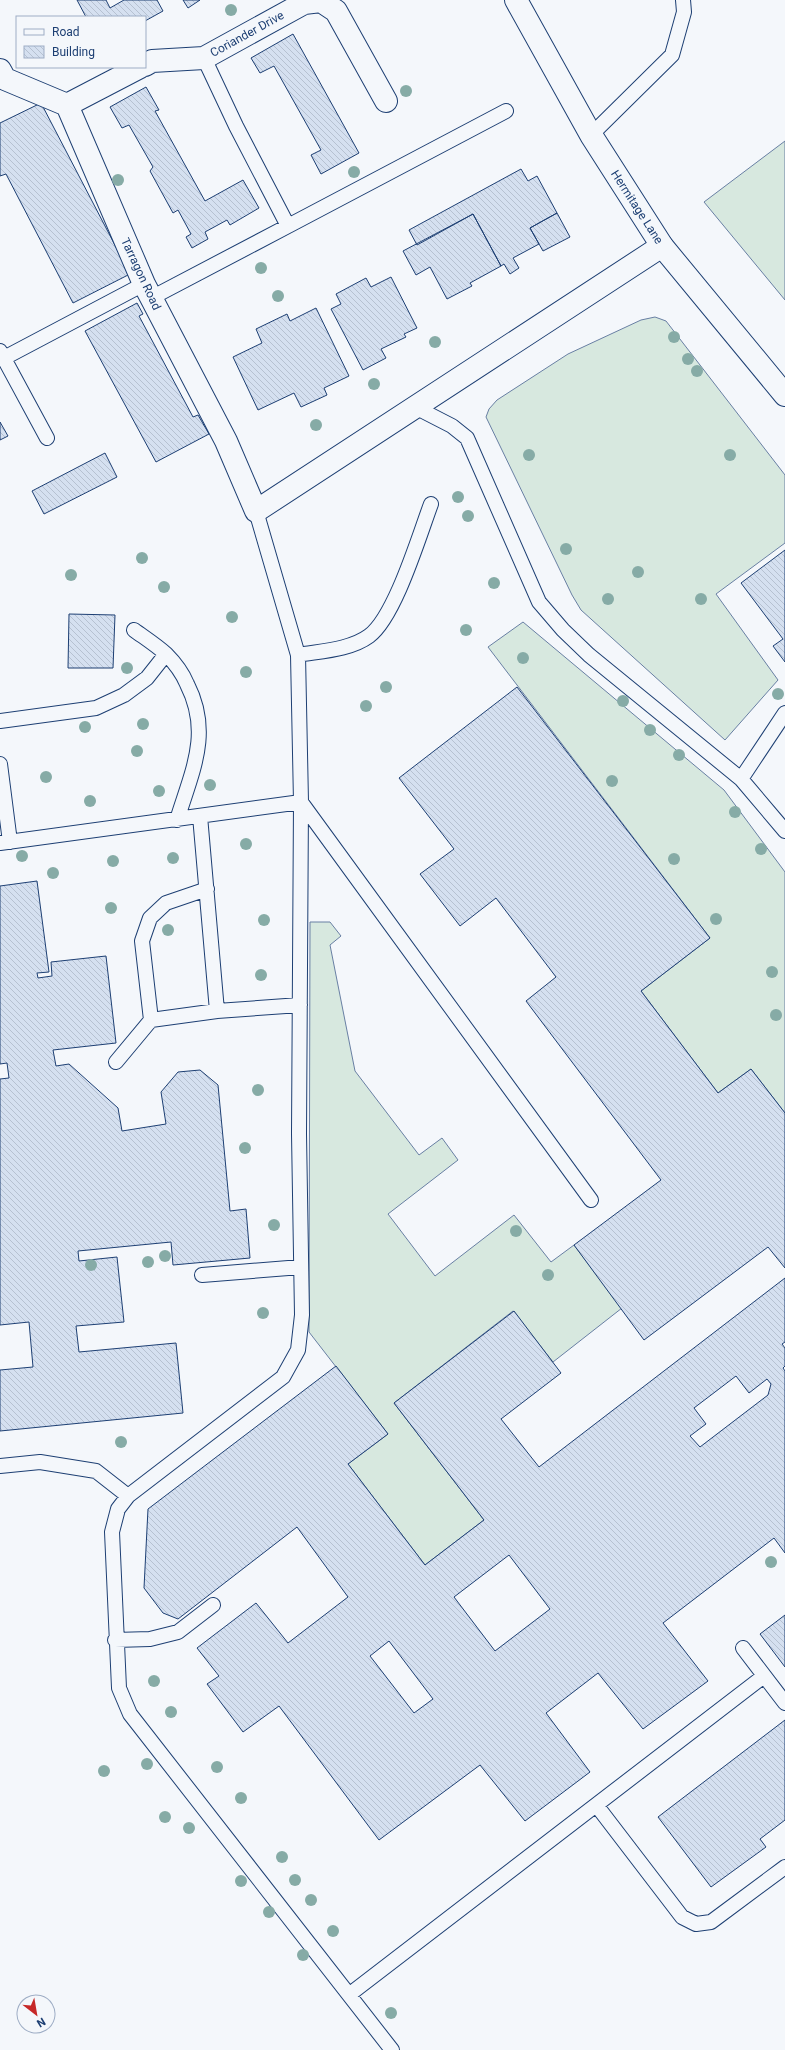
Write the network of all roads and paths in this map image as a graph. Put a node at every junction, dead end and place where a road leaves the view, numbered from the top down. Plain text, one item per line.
1 (516, 0) edge
2 (683, 0) edge
3 (204, 58) junction
4 (146, 64) edge
5 (138, 68) edge
6 (2, 77) edge
7 (386, 101) dead end
8 (67, 105) junction
9 (506, 111) dead end
10 (591, 135) junction
11 (288, 226) junction
12 (662, 246) junction
13 (148, 291) junction
14 (2, 354) edge
15 (785, 395) edge
16 (415, 407) junction
17 (47, 438) dead end
18 (431, 504) dead end
19 (256, 511) junction
20 (134, 630) dead end
21 (166, 654) junction
22 (298, 655) junction
23 (785, 713) edge
24 (0, 721) edge
25 (0, 764) edge
26 (740, 779) junction
27 (301, 802) junction
28 (200, 816) junction
29 (177, 820) junction
30 (785, 831) edge
31 (5, 843) edge
32 (207, 889) junction
33 (300, 1005) junction
34 (217, 1011) junction
35 (151, 1020) junction
36 (116, 1062) dead end
37 (590, 1200) dead end
38 (301, 1267) junction
39 (202, 1275) dead end
40 (0, 1466) edge
41 (128, 1496) junction
42 (213, 1605) dead end
43 (115, 1640) junction
44 (743, 1648) dead end
45 (764, 1676) junction
46 (785, 1703) edge
47 (597, 1806) junction
48 (785, 1867) edge
49 (350, 1994) junction
50 (392, 2050) edge

1 - 10 street, Hermitage Lane
2 - 10 lane
3 - 4 street, Coriander Drive
3 - 7 street, Coriander Drive
3 - 11 lane
5 - 8 street
6 - 8 street
8 - 13 street, Tarragon Road
9 - 11 lane
10 - 12 street, Hermitage Lane
11 - 13 lane
12 - 15 street, Hermitage Lane
12 - 16 street
13 - 14 lane
13 - 19 street, Tarragon Road
14 - 17 lane
16 - 19 street
16 - 26 lane
18 - 22 lane
19 - 22 lane
20 - 21 lane
21 - 24 lane
21 - 29 lane
22 - 27 lane
23 - 26 lane
25 - 31 lane
26 - 30 lane
27 - 28 lane
27 - 33 lane
27 - 37 lane
28 - 29 lane
28 - 32 lane
29 - 31 lane
32 - 34 lane
32 - 35 lane
33 - 34 lane
33 - 38 lane
34 - 35 lane
35 - 36 lane
38 - 39 lane
38 - 41 lane
40 - 41 lane
41 - 43 lane
42 - 43 lane
43 - 49 lane
44 - 45 lane
45 - 46 lane
45 - 47 lane
47 - 48 lane
47 - 49 lane
49 - 50 lane

